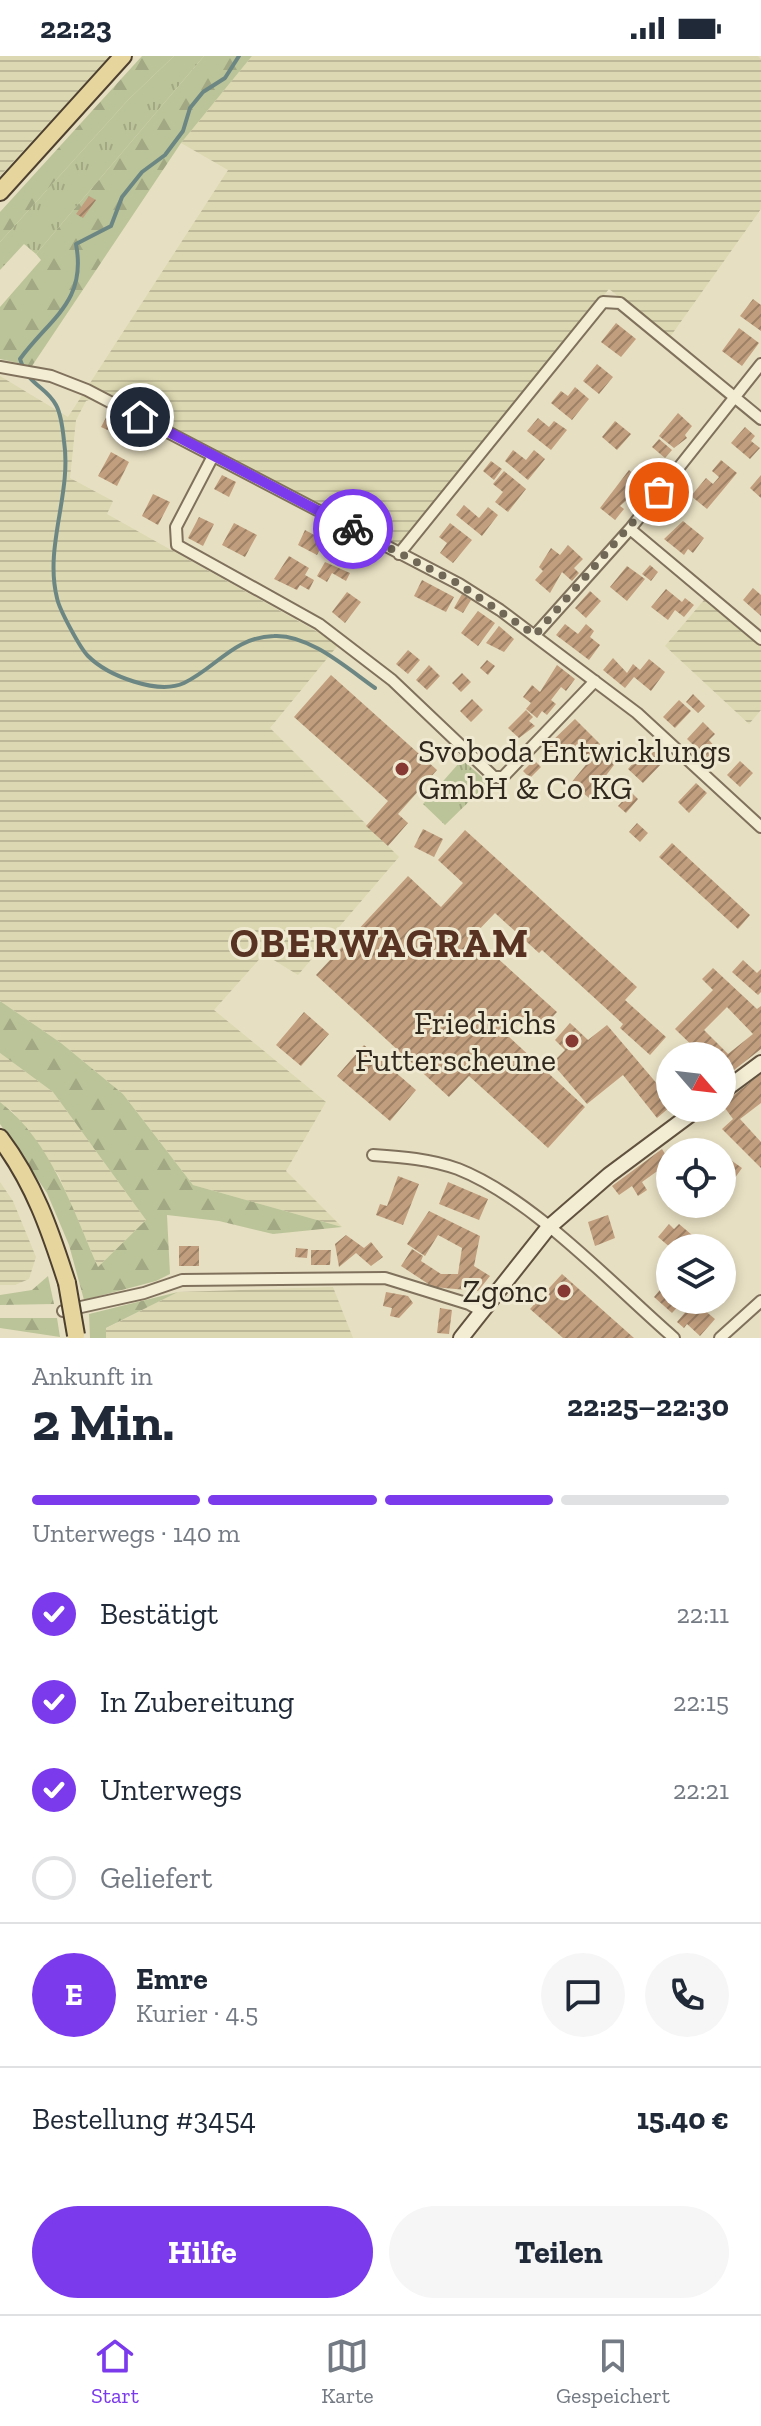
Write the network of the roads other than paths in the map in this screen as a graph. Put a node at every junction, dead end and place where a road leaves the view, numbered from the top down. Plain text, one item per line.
1 (123, 56) edge
2 (0, 192) edge
3 (761, 364) edge
4 (0, 367) edge
5 (735, 397) junction
6 (761, 419) edge
7 (213, 456) junction
8 (630, 529) junction
9 (399, 554) junction
10 (535, 635) junction
11 (761, 639) edge
12 (595, 681) junction
13 (761, 827) edge
14 (761, 1063) edge
15 (736, 1082) edge
16 (680, 1122) edge
17 (0, 1138) edge
18 (373, 1155) dead end
19 (548, 1228) junction
20 (761, 1301) edge
21 (63, 1311) dead end
22 (482, 1311) junction
23 (76, 1336) edge
24 (461, 1338) edge
25 (674, 1338) edge
26 (720, 1338) edge

1 - 2 main road
3 - 5 street
4 - 7 street
5 - 6 street
5 - 8 street
5 - 9 street
7 - 9 street
7 - 12 street
8 - 10 street
8 - 11 street
9 - 10 street
10 - 12 street
12 - 13 street
14 - 15 main road
16 - 19 main road
17 - 23 main road, bridge
18 - 19 street
19 - 22 main road
19 - 25 street
20 - 26 street
21 - 22 street
22 - 24 main road

